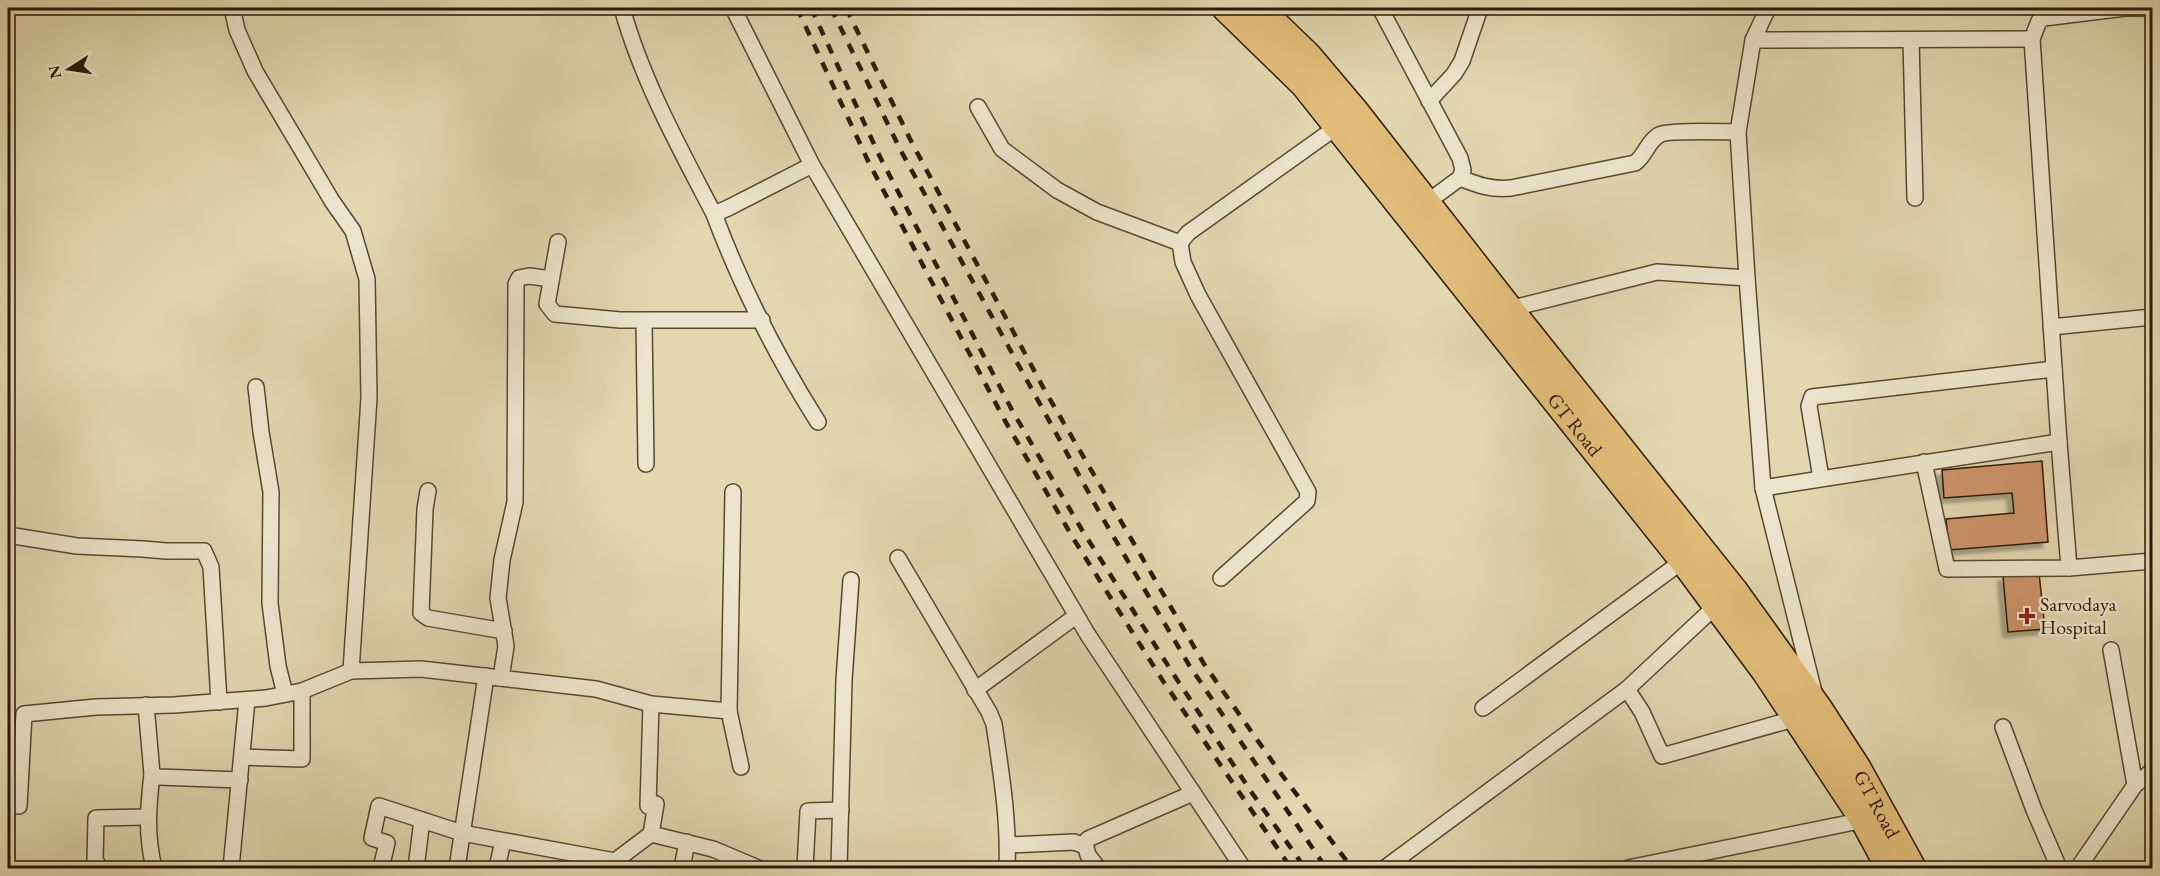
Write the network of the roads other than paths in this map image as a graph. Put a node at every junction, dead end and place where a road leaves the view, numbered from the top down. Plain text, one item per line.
1 (232, 8) edge
2 (622, 8) edge
3 (733, 8) edge
4 (1226, 8) edge
5 (1258, 8) edge
6 (1380, 8) edge
7 (1480, 8) edge
8 (1768, 8) edge
9 (2152, 8) edge
10 (2032, 39) junction
11 (1753, 40) junction
12 (1911, 40) junction
13 (1312, 77) junction
14 (1429, 101) junction
15 (978, 107) dead end
16 (1338, 126) junction
17 (1738, 132) junction
18 (812, 165) junction
19 (1460, 178) junction
20 (1915, 198) dead end
21 (1426, 202) junction
22 (714, 214) junction
23 (558, 243) dead end
24 (1180, 243) junction
25 (1747, 278) junction
26 (551, 279) junction
27 (1509, 309) junction
28 (2152, 317) edge
29 (762, 320) junction
30 (644, 321) junction
31 (2051, 327) junction
32 (2054, 369) junction
33 (256, 387) dead end
34 (1579, 412) junction
35 (818, 422) dead end
36 (2058, 442) junction
37 (1924, 462) junction
38 (646, 465) dead end
39 (1821, 478) junction
40 (1763, 488) junction
41 (428, 491) dead end
42 (733, 492) dead end
43 (8, 535) edge
44 (1692, 554) junction
45 (898, 558) dead end
46 (2152, 561) edge
47 (2069, 568) junction
48 (1221, 578) dead end
49 (851, 580) dead end
50 (1726, 598) junction
51 (1076, 615) junction
52 (504, 630) junction
53 (2111, 650) dead end
54 (351, 671) junction
55 (493, 677) junction
56 (1627, 689) junction
57 (975, 690) junction
58 (302, 691) junction
59 (285, 694) junction
60 (247, 700) junction
61 (219, 702) junction
62 (651, 704) junction
63 (146, 705) junction
64 (1483, 708) dead end
65 (729, 711) junction
66 (1807, 713) junction
67 (2003, 727) dead end
68 (242, 757) junction
69 (741, 767) dead end
70 (2152, 771) edge
71 (152, 774) junction
72 (240, 780) junction
73 (2135, 785) junction
74 (1193, 794) junction
75 (8, 806) edge
76 (840, 810) junction
77 (147, 817) junction
78 (1874, 818) junction
79 (422, 820) junction
80 (462, 833) junction
81 (651, 834) junction
82 (502, 840) junction
83 (687, 842) junction
84 (1008, 845) junction
85 (1085, 846) junction
86 (614, 865) edge
87 (101, 868) edge
88 (154, 868) edge
89 (231, 868) edge
90 (381, 868) edge
91 (416, 868) edge
92 (457, 868) edge
93 (497, 868) edge
94 (682, 868) edge
95 (758, 868) edge
96 (805, 868) edge
97 (839, 868) edge
98 (1007, 868) edge
99 (1098, 868) edge
100 (1243, 868) edge
101 (1385, 868) edge
102 (1628, 868) edge
103 (1890, 868) edge
104 (1912, 868) edge
105 (2060, 868) edge
106 (2078, 868) edge

1 - 54 street
2 - 22 street
3 - 18 street
4 - 13 highway, GT Road
5 - 13 highway, GT Road
6 - 14 street
7 - 14 street
8 - 11 street
9 - 10 street
10 - 12 street
10 - 31 street
11 - 12 street
11 - 17 street
12 - 20 street
13 - 16 highway, GT Road
13 - 21 highway, GT Road
14 - 19 street
15 - 24 street
16 - 24 street
16 - 34 highway, GT Road
17 - 19 street
17 - 25 street
18 - 22 street
18 - 51 street
19 - 21 street
21 - 27 highway, GT Road
22 - 29 street
23 - 26 street
24 - 48 street
25 - 27 street
25 - 40 street
26 - 30 street
26 - 52 street
27 - 34 highway, GT Road
28 - 31 street
29 - 30 street
29 - 35 street
30 - 38 street
31 - 32 street
32 - 36 street
32 - 39 street
33 - 59 street
34 - 44 highway, GT Road
36 - 37 street
36 - 47 street
37 - 39 street
37 - 47 street
39 - 40 street
40 - 66 street
41 - 52 street
42 - 65 street
43 - 61 street
44 - 50 highway, GT Road
44 - 64 street
45 - 57 street
46 - 47 street
49 - 76 street
50 - 56 street
50 - 66 highway, GT Road
51 - 57 street
51 - 74 street
52 - 55 street
53 - 73 street
54 - 55 street
54 - 58 street
55 - 62 street
55 - 80 street
56 - 66 street
56 - 101 street
57 - 84 street
58 - 59 street
58 - 68 street
59 - 60 street
60 - 61 street
60 - 68 street
61 - 63 street
62 - 65 street
62 - 81 street
63 - 71 street
63 - 75 street
65 - 69 street
66 - 78 highway, GT Road
67 - 105 street
68 - 72 street
70 - 73 street
71 - 72 street
71 - 77 street
72 - 89 street
73 - 106 street
74 - 85 street
74 - 100 street
76 - 96 street
76 - 97 street
77 - 87 street
77 - 88 street
78 - 102 street
78 - 103 highway, GT Road
78 - 104 highway, GT Road
79 - 80 street
79 - 90 street
79 - 91 street
80 - 82 street
80 - 92 street
81 - 83 street
81 - 86 street
82 - 86 street
82 - 93 street
83 - 94 street
83 - 95 street
84 - 85 street
84 - 98 street
85 - 99 street

